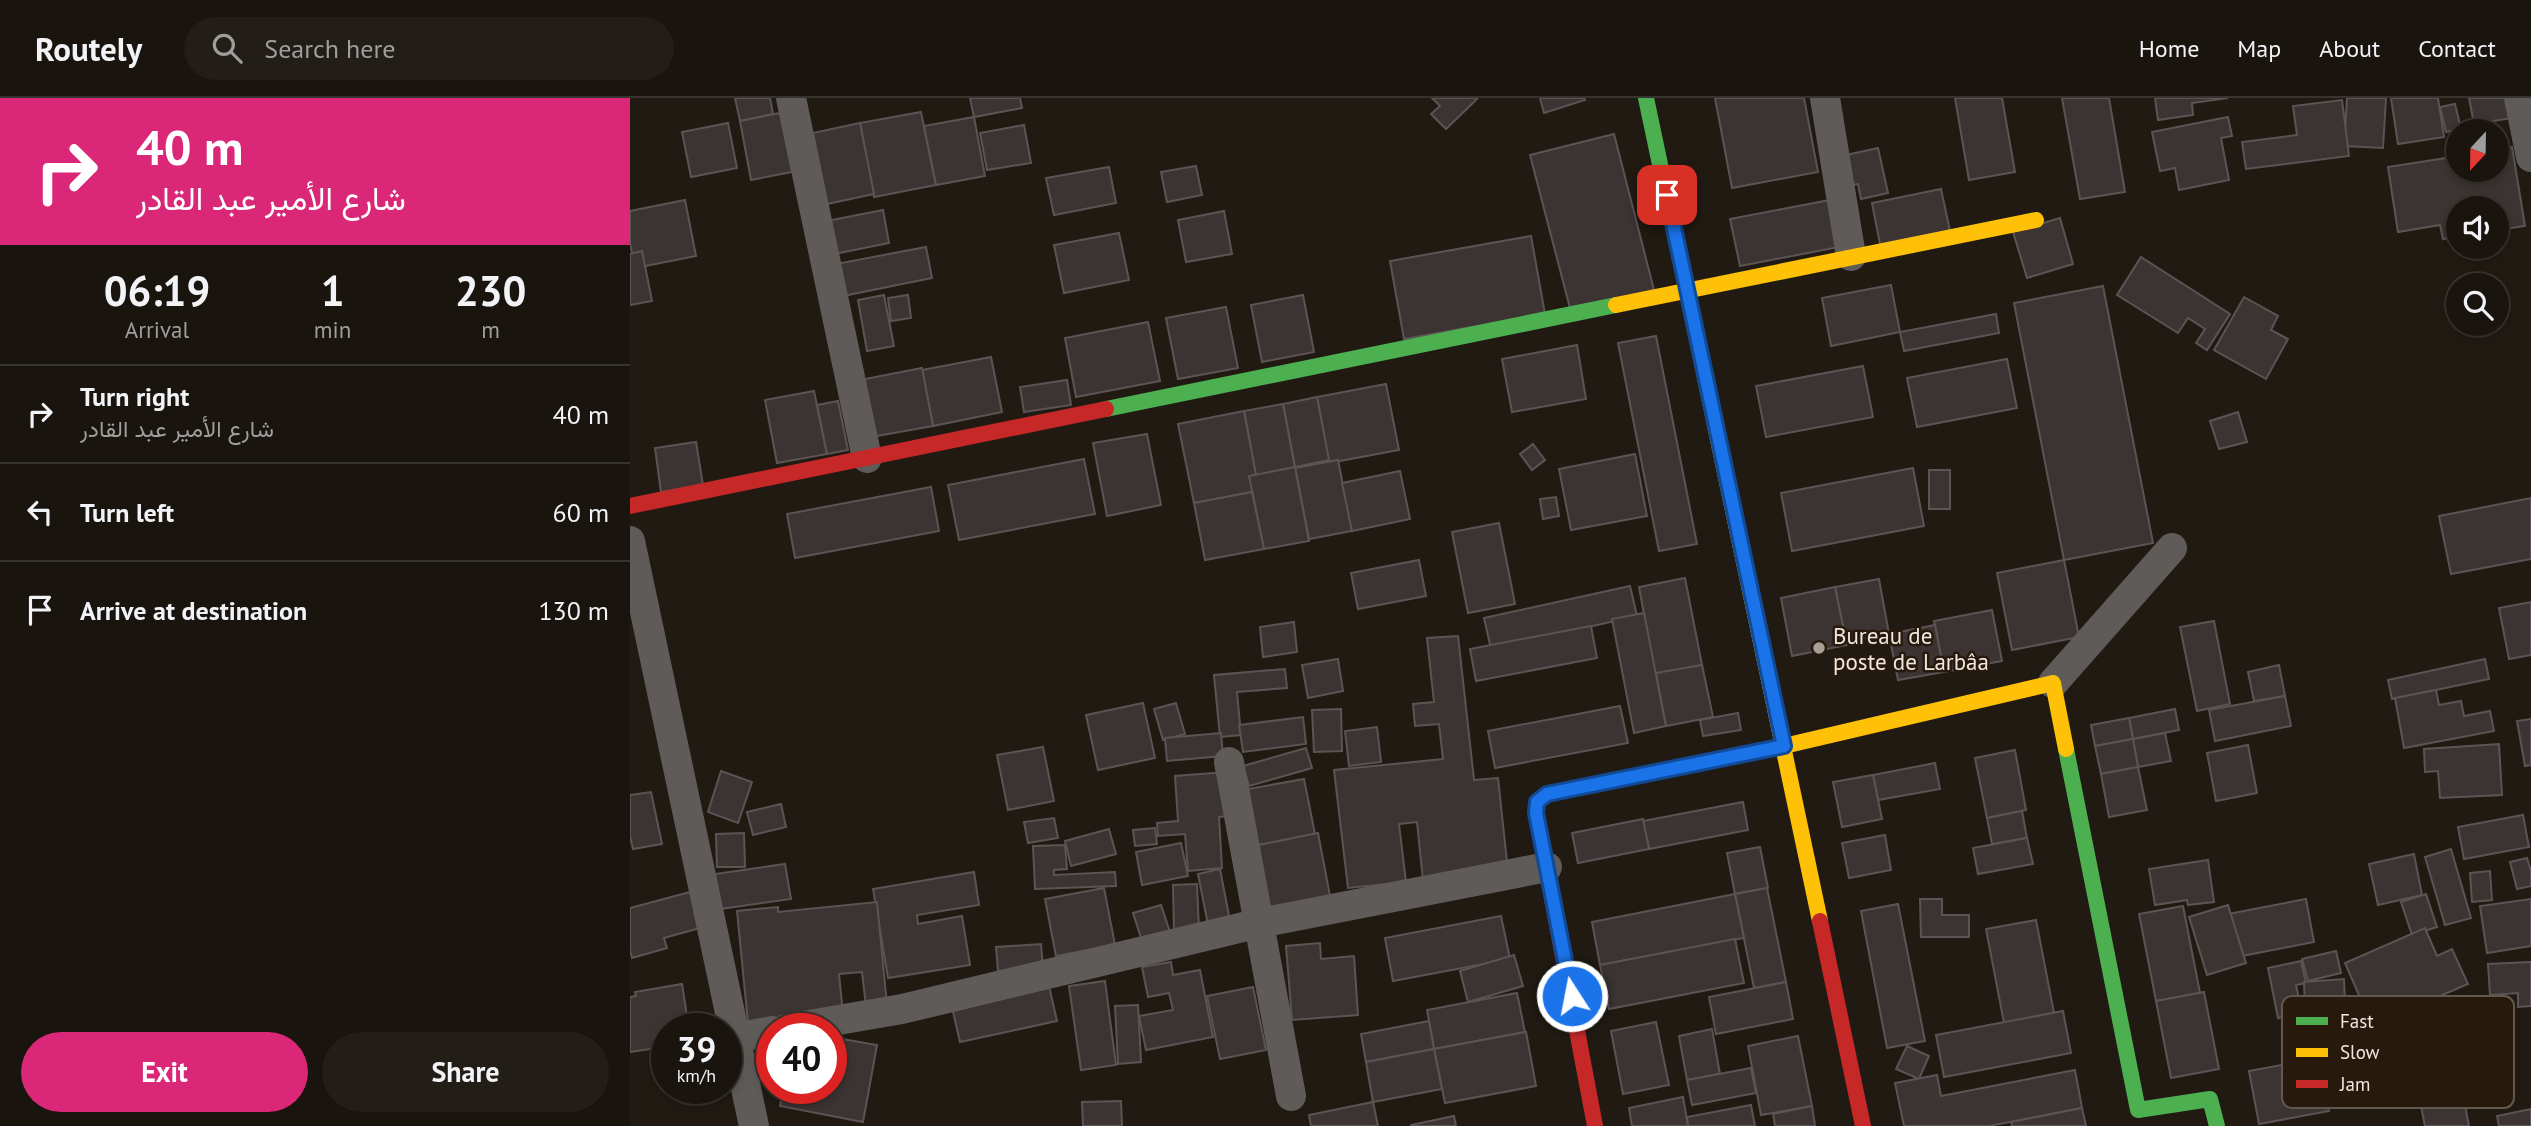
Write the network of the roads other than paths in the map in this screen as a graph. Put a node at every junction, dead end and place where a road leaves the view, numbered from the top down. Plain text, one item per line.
1 (791, 98) edge
2 (1646, 98) edge
3 (1825, 98) edge
4 (2519, 98) edge
5 (2531, 156) edge
6 (2036, 220) dead end
7 (1851, 256) junction
8 (1687, 291) junction
9 (867, 458) junction
10 (630, 506) edge
11 (630, 541) edge
12 (2172, 548) dead end
13 (2053, 683) junction
14 (1784, 746) junction
15 (1229, 762) dead end
16 (1548, 867) junction
17 (1260, 923) junction
18 (730, 1013) edge
19 (847, 1018) edge
20 (742, 1070) edge
21 (1291, 1096) dead end
22 (754, 1126) edge
23 (1595, 1126) edge
24 (1863, 1126) edge
25 (2217, 1126) edge

1 - 9 street
2 - 8 street
3 - 7 street
4 - 5 street
6 - 7 street
7 - 8 street
8 - 9 street
8 - 14 street
9 - 10 street
11 - 18 street
12 - 13 street
13 - 14 street
13 - 25 street
14 - 16 street
14 - 24 street
15 - 17 street
16 - 17 street
16 - 23 street
17 - 19 street
17 - 21 street
20 - 22 street

